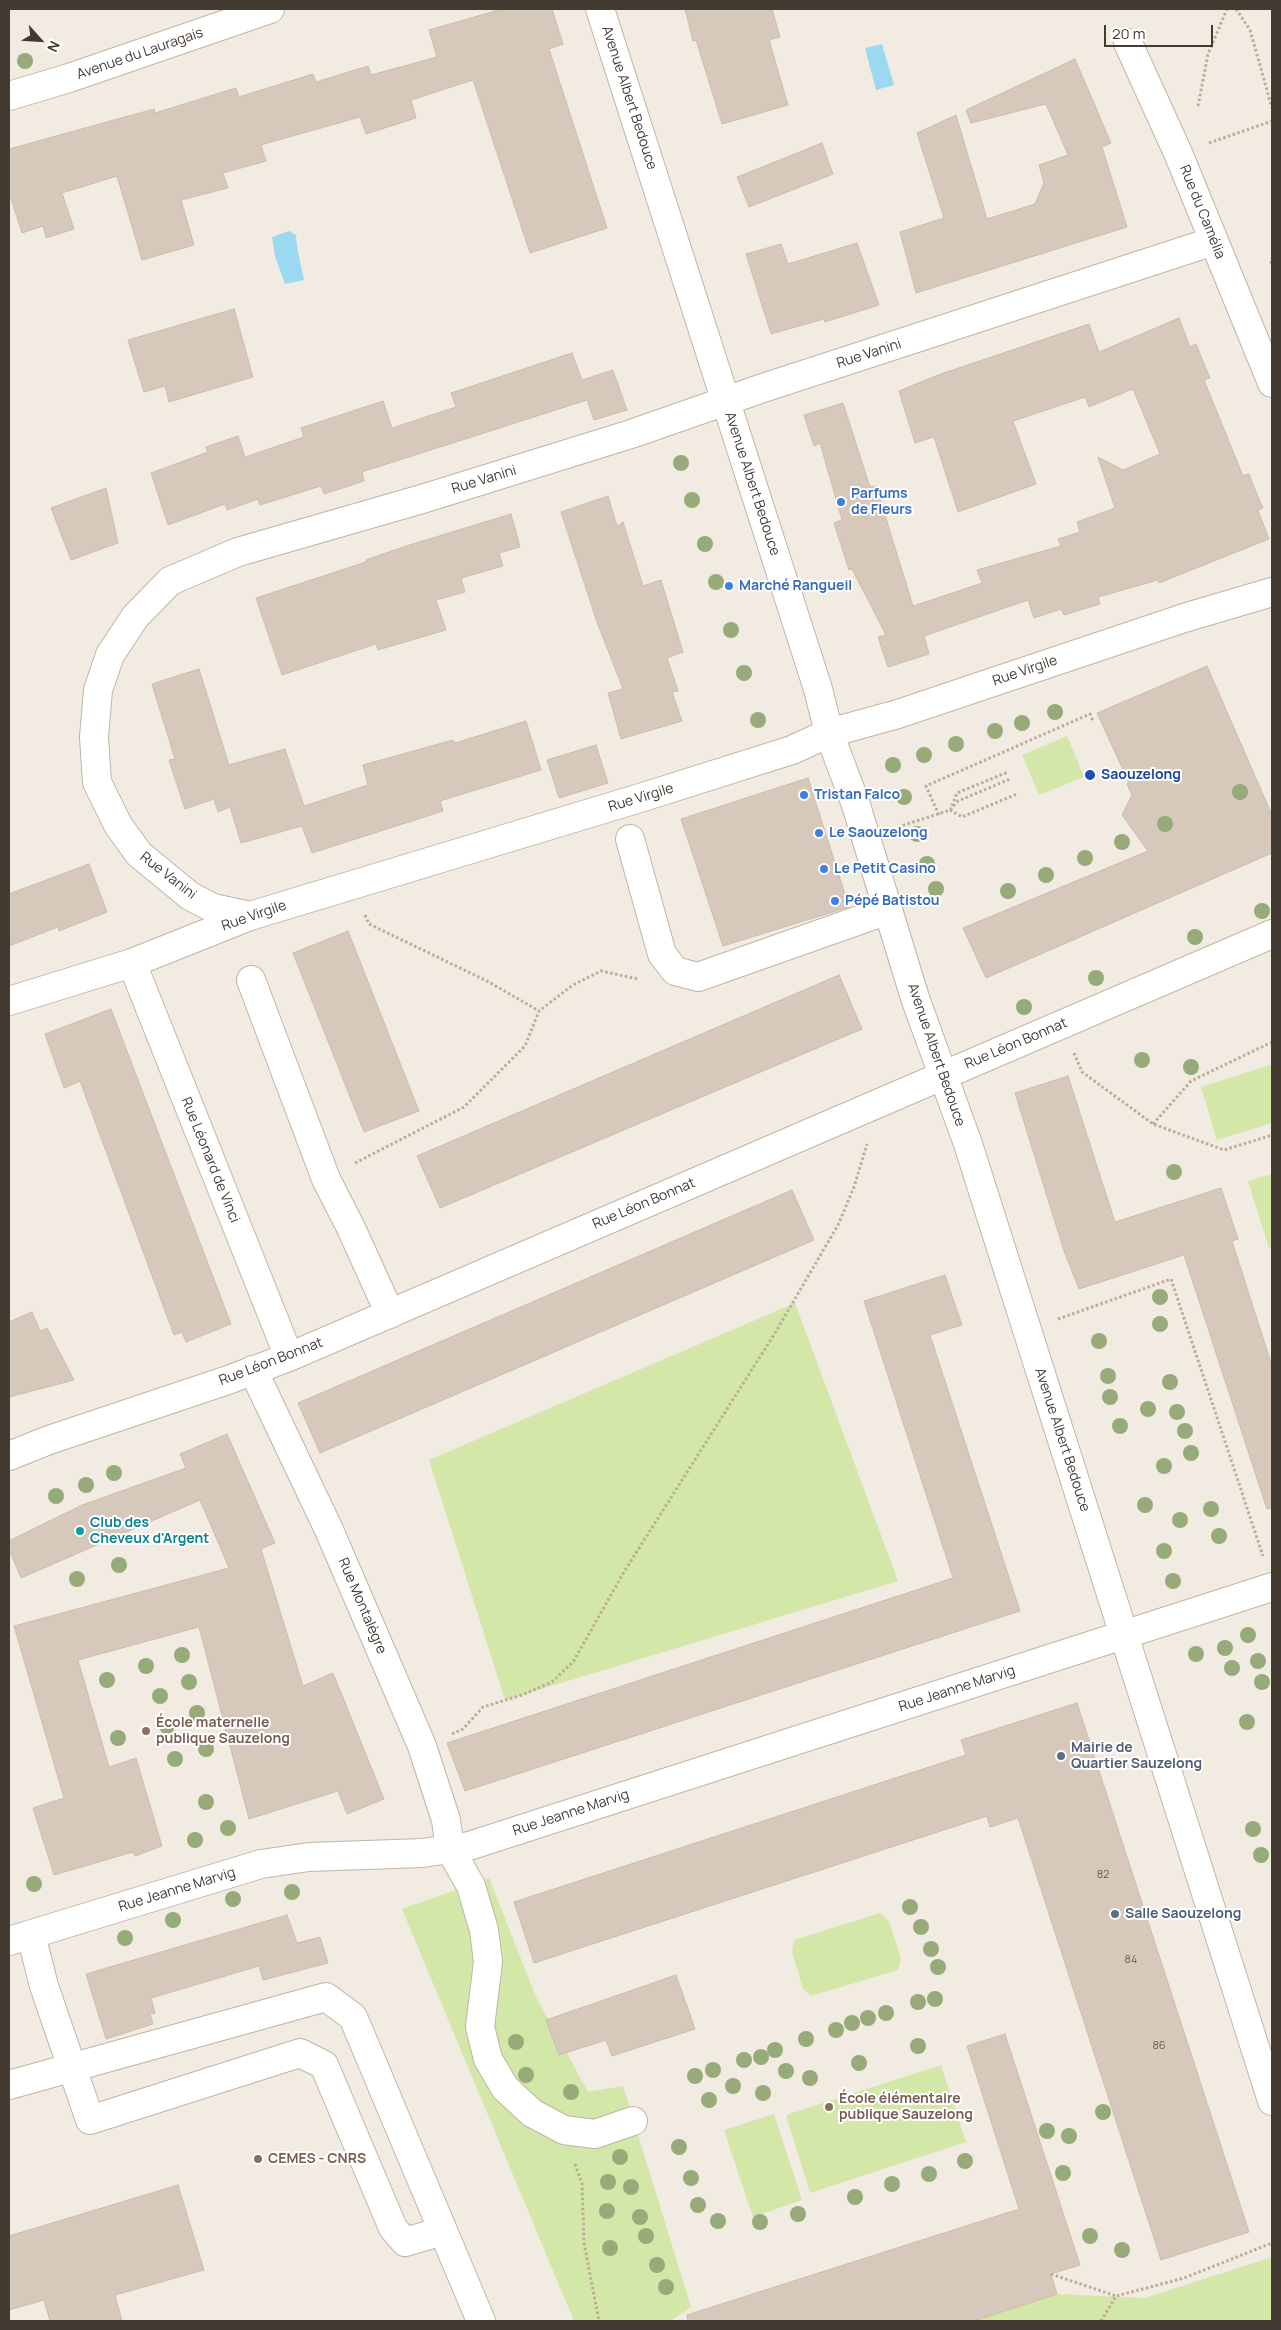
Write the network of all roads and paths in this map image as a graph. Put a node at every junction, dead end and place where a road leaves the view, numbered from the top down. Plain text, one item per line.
1 (270, 9) edge
2 (600, 9) edge
3 (1227, 9) edge
4 (1236, 9) edge
5 (1128, 43) dead end
6 (9, 96) edge
7 (1198, 106) dead end
8 (1272, 108) edge
9 (1272, 121) edge
10 (1178, 153) junction
11 (1214, 241) junction
12 (1272, 383) edge
13 (726, 401) junction
14 (1272, 592) edge
15 (1094, 721) dead end
16 (829, 734) junction
17 (1008, 772) dead end
18 (1010, 778) dead end
19 (1017, 794) dead end
20 (950, 810) junction
21 (939, 815) junction
22 (896, 828) dead end
23 (630, 839) dead end
24 (353, 885) junction
25 (888, 910) junction
26 (250, 916) junction
27 (1272, 934) edge
28 (132, 962) junction
29 (251, 980) dead end
30 (643, 980) dead end
31 (9, 1001) edge
32 (539, 1011) junction
33 (1062, 1025) junction
34 (1272, 1042) edge
35 (943, 1075) junction
36 (1153, 1124) junction
37 (1272, 1135) edge
38 (868, 1138) dead end
39 (326, 1179) junction
40 (390, 1314) junction
41 (1068, 1315) dead end
42 (289, 1357) junction
43 (253, 1370) junction
44 (9, 1456) edge
45 (1269, 1576) edge
46 (1124, 1634) junction
47 (422, 1746) junction
48 (450, 1850) junction
49 (20, 1938) edge
50 (72, 2066) junction
51 (9, 2085) edge
52 (1272, 2097) edge
53 (633, 2121) dead end
54 (564, 2130) junction
55 (443, 2231) junction
56 (1272, 2243) edge
57 (1051, 2274) dead end
58 (1116, 2296) junction
59 (481, 2321) edge
60 (599, 2321) edge
61 (1101, 2321) edge

1 - 6 street, Avenue du Lauragais
2 - 13 street, Avenue Albert Bedouce
3 - 7 path
4 - 8 path
5 - 10 street, Rue du Camélia
9 - 10 path
10 - 11 street, Rue du Camélia
11 - 12 street, Rue du Camélia
11 - 13 street, Rue Vanini
13 - 16 street, Avenue Albert Bedouce
13 - 26 street, Rue Vanini
14 - 16 street, Rue Virgile
15 - 21 path
16 - 24 street, Rue Virgile
16 - 25 street, Avenue Albert Bedouce
17 - 20 path
18 - 20 path
19 - 20 path
20 - 21 path
21 - 22 path
23 - 25 street
24 - 26 street, Rue Virgile
24 - 32 path
25 - 35 street, Avenue Albert Bedouce
26 - 28 street, Rue Virgile
27 - 33 street, Rue Léon Bonnat
28 - 31 street, Rue Virgile
28 - 42 street, Rue Léonard de Vinci
29 - 39 street
30 - 32 path
32 - 39 path
33 - 35 street, Rue Léon Bonnat
33 - 36 path
34 - 36 path
35 - 40 street, Rue Léon Bonnat
35 - 46 street, Avenue Albert Bedouce
36 - 37 path
38 - 47 path
39 - 40 street
40 - 42 street, Rue Léon Bonnat
41 - 45 path
42 - 43 street, Rue Léon Bonnat
43 - 44 street, Rue Léon Bonnat
43 - 47 street, Rue Montalègre
45 - 46 street, Rue Jeanne Marvig
46 - 48 street, Rue Jeanne Marvig
46 - 52 street, Avenue Albert Bedouce
47 - 48 street, Rue Montalègre
48 - 49 street, Rue Jeanne Marvig
48 - 54 street
49 - 50 street
50 - 51 street
50 - 55 street
50 - 55 street
53 - 54 street
54 - 60 path
55 - 59 street
56 - 58 path
57 - 58 path
58 - 61 path

